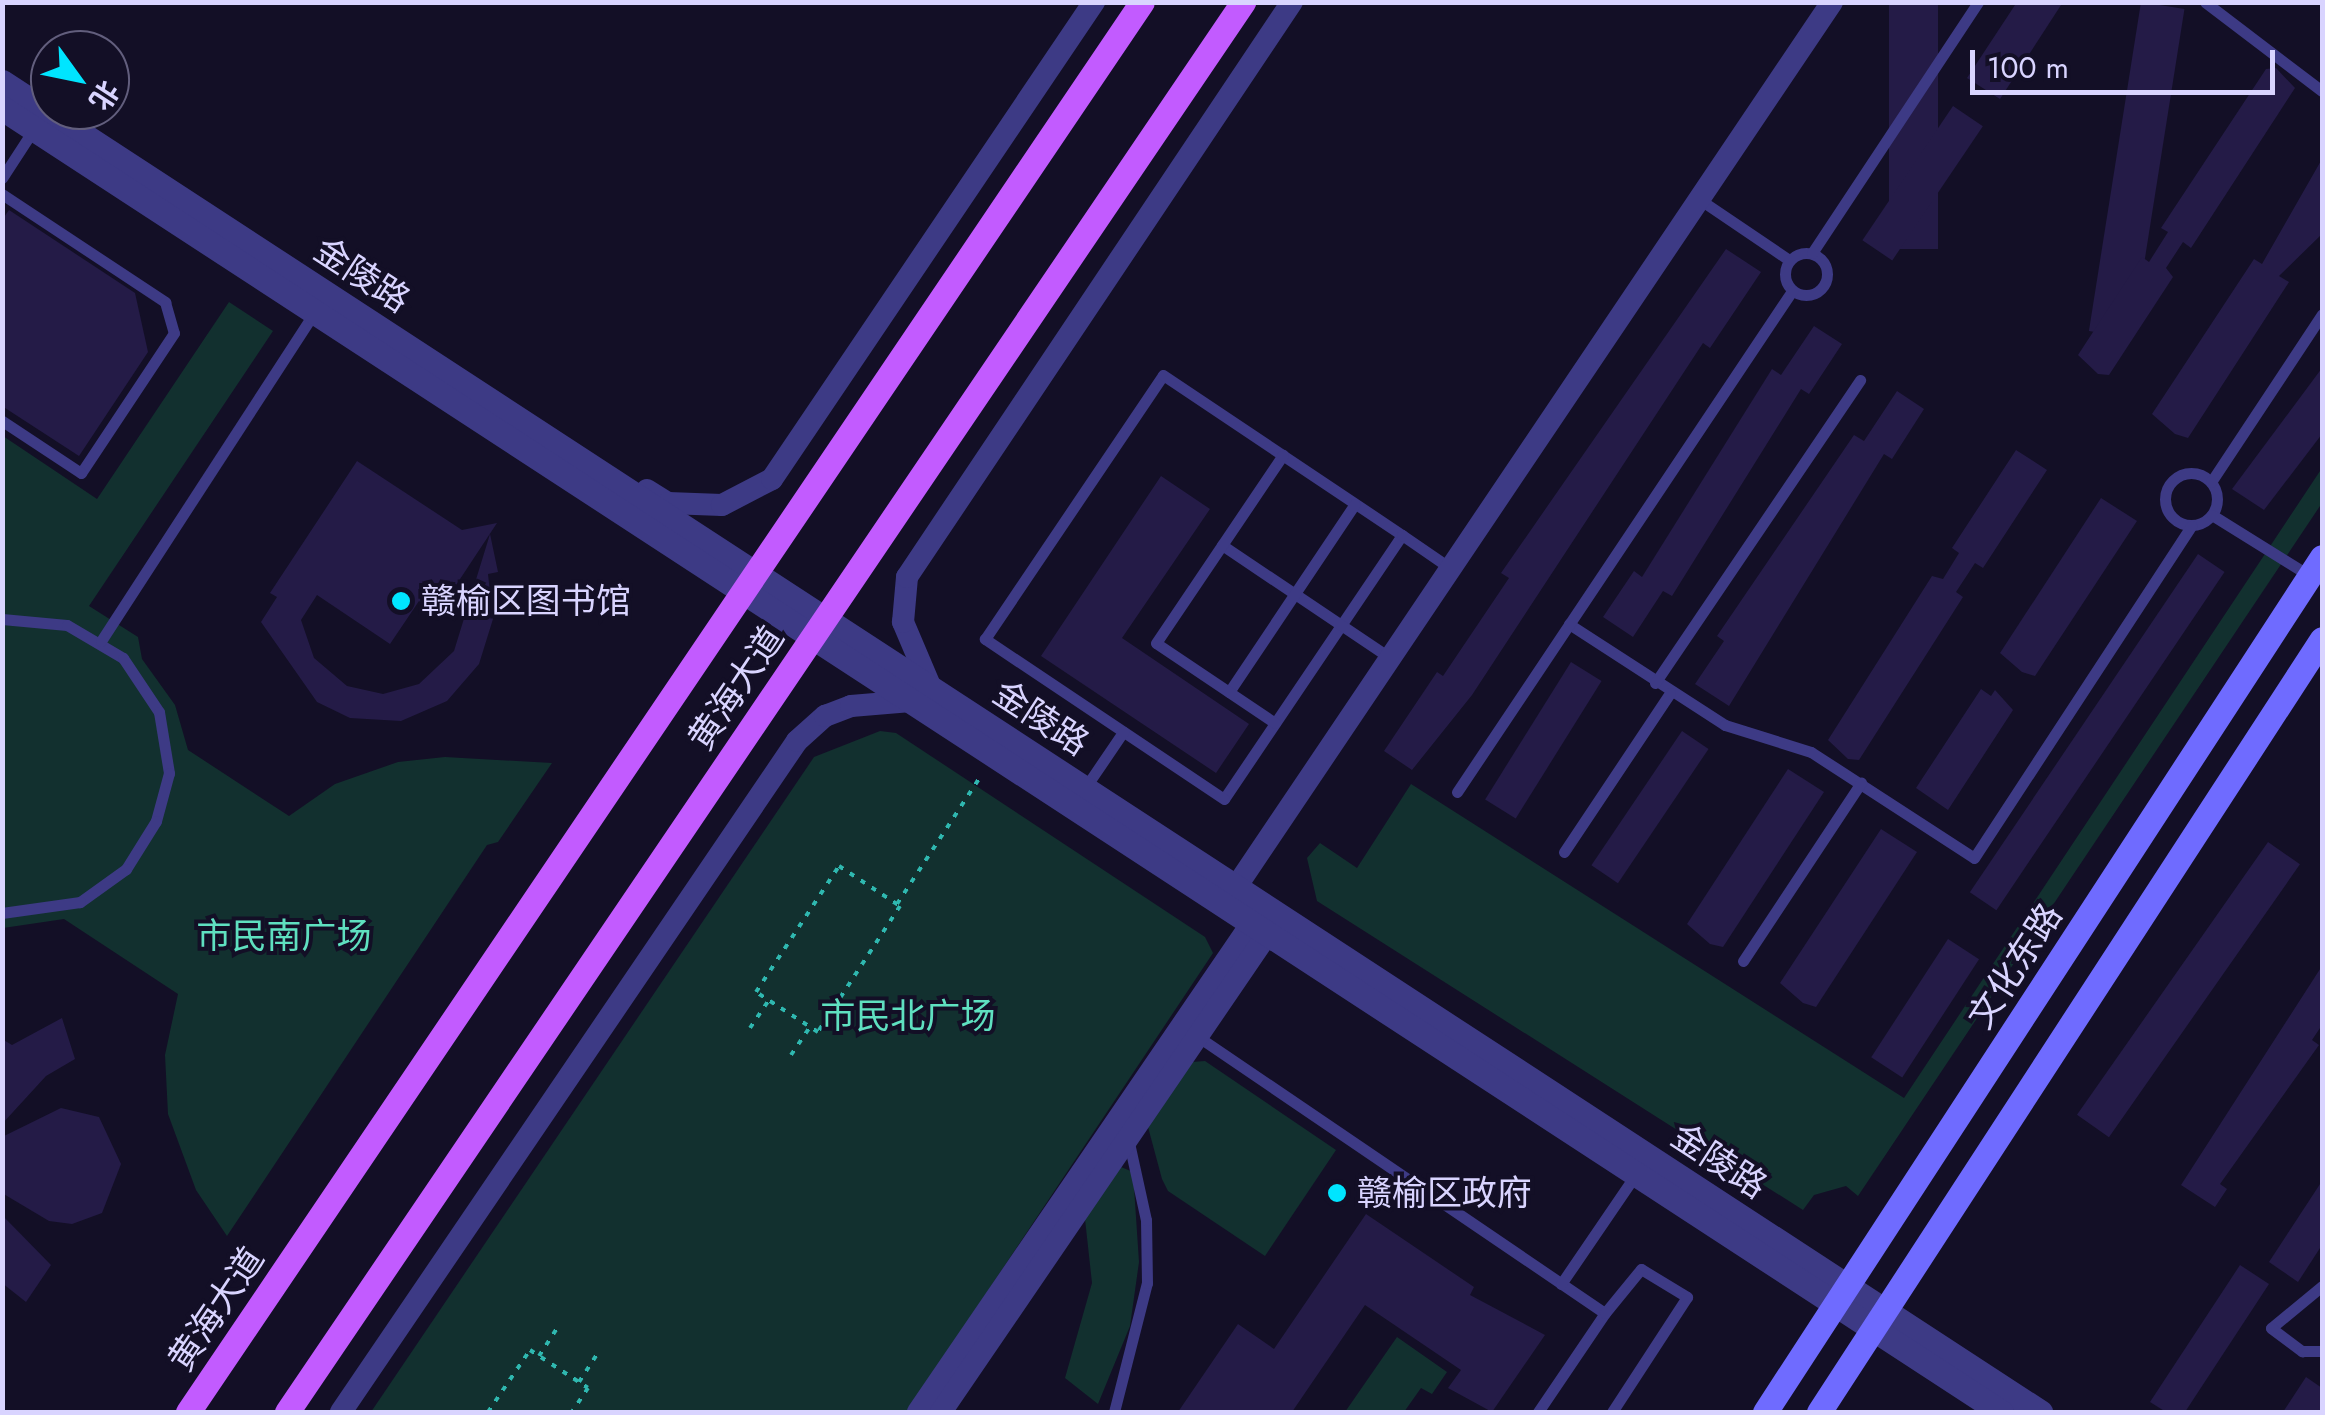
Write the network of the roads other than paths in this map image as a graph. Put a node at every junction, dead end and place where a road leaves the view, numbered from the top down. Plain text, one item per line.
1 (1094, 2) edge
2 (1142, 2) edge
3 (1243, 2) edge
4 (1292, 2) edge
5 (1832, 2) edge
6 (1978, 2) edge
7 (2206, 2) edge
8 (2, 82) edge
9 (2322, 91) edge
10 (2, 108) edge
11 (30, 126) edge
12 (33, 130) edge
13 (37, 130) edge
14 (2, 178) edge
15 (2, 194) edge
16 (1699, 199) junction
17 (1812, 253) junction
18 (1789, 260) junction
19 (1792, 291) junction
20 (315, 312) junction
21 (2322, 314) edge
22 (1860, 380) dead end
23 (485, 397) junction
24 (2, 421) edge
25 (1283, 455) junction
26 (2211, 482) junction
27 (1355, 504) junction
28 (2212, 515) junction
29 (2191, 526) junction
30 (1402, 535) junction
31 (1222, 545) junction
32 (2316, 567) edge
33 (1450, 568) junction
34 (749, 582) junction
35 (1294, 594) junction
36 (2, 619) edge
37 (1569, 624) junction
38 (1341, 625) junction
39 (819, 628) junction
40 (2322, 640) edge
41 (101, 641) junction
42 (1390, 658) junction
43 (1655, 683) junction
44 (1228, 692) junction
45 (1670, 692) junction
46 (921, 694) junction
47 (1275, 723) junction
48 (1123, 732) junction
49 (1861, 783) junction
50 (1084, 788) junction
51 (1456, 792) dead end
52 (1564, 852) dead end
53 (1236, 887) junction
54 (2, 913) edge
55 (1266, 919) junction
56 (1743, 960) dead end
57 (1197, 1036) junction
58 (1128, 1138) junction
59 (1636, 1174) junction
60 (1561, 1284) junction
61 (2322, 1286) edge
62 (1842, 1296) junction
63 (1605, 1314) junction
64 (1879, 1320) junction
65 (2322, 1350) edge
66 (203, 1390) junction
67 (176, 1412) edge
68 (188, 1412) edge
69 (287, 1412) edge
70 (341, 1412) edge
71 (918, 1412) edge
72 (941, 1412) edge
73 (1114, 1412) edge
74 (1538, 1412) edge
75 (1612, 1412) edge
76 (1765, 1412) edge
77 (1819, 1412) edge
78 (2001, 1412) edge
79 (2040, 1412) edge

1 - 23 street
2 - 34 main road, 黄海大道
3 - 39 main road, 黄海大道
4 - 46 street
5 - 16 street
6 - 17 lane
7 - 9 lane
8 - 23 street, 金陵路
10 - 11 street, 金陵路
12 - 14 lane
13 - 20 street, 金陵路
15 - 24 lane
16 - 18 lane
16 - 33 street
17 - 18 lane
17 - 19 lane
18 - 19 lane
19 - 37 lane
20 - 34 street, 金陵路
20 - 41 lane
21 - 26 lane
22 - 43 lane
23 - 34 street, 金陵路
25 - 27 lane
25 - 31 lane
25 - 48 lane
26 - 28 lane
26 - 29 lane
27 - 30 lane
27 - 35 lane
28 - 29 lane
28 - 32 lane
29 - 49 lane
30 - 33 lane
30 - 38 lane
31 - 35 lane
31 - 44 lane
32 - 62 main road, 文化东路
33 - 42 street
34 - 39 street, 金陵路
34 - 66 main road, 黄海大道
35 - 38 lane
35 - 44 lane
36 - 41 lane
37 - 43 lane
37 - 51 lane
38 - 42 lane
38 - 47 lane
39 - 46 street, 金陵路
39 - 69 main road, 黄海大道
40 - 64 main road
41 - 54 lane
42 - 53 street
43 - 45 lane
44 - 47 lane
45 - 49 lane
45 - 52 lane
46 - 50 street, 金陵路
46 - 55 street, 金陵路
46 - 70 street
47 - 48 lane
48 - 50 lane
49 - 56 lane
50 - 53 street, 金陵路
53 - 55 street, 金陵路
55 - 57 street
55 - 59 street, 金陵路
55 - 62 street, 金陵路
55 - 71 street
57 - 58 street
57 - 60 lane
58 - 72 street
58 - 73 lane
59 - 60 lane
59 - 62 street, 金陵路
60 - 63 lane
61 - 65 lane
62 - 64 street, 金陵路
62 - 76 main road, 文化东路
63 - 74 lane
63 - 75 lane
64 - 77 main road
64 - 78 street, 金陵路
64 - 79 street, 金陵路
66 - 67 main road
66 - 68 main road, 黄海大道

